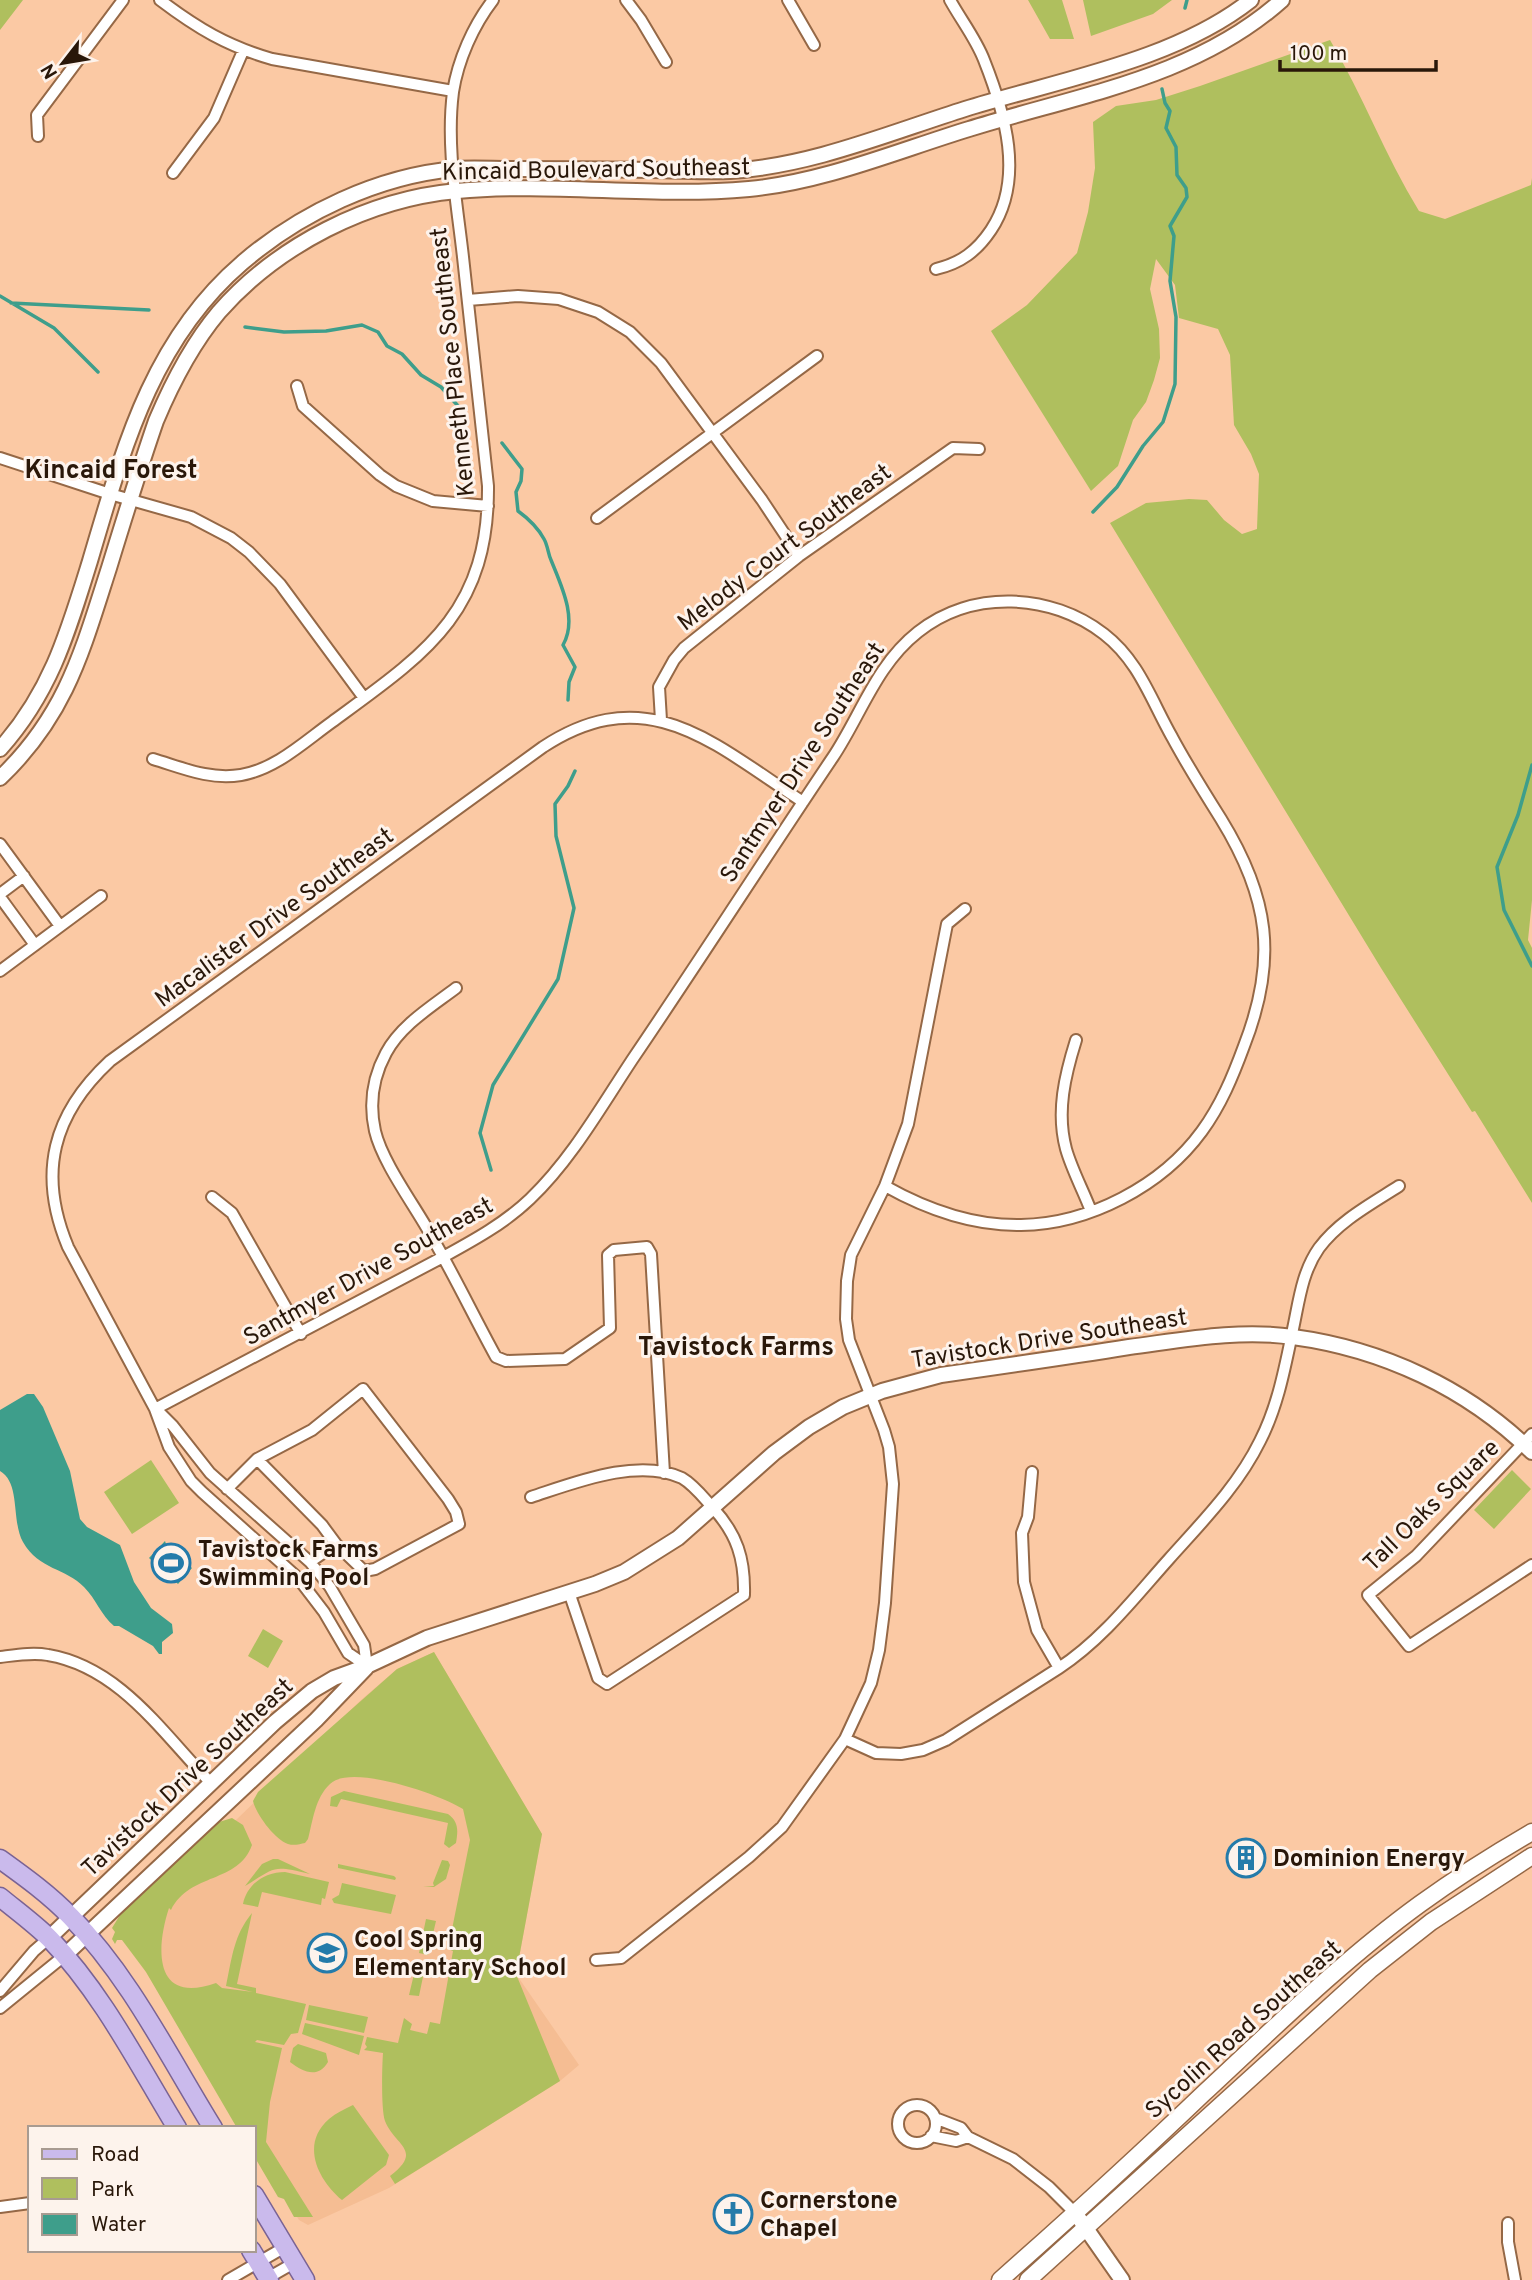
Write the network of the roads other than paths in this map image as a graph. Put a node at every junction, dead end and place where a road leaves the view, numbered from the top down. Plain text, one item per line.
1 (123, 0) edge
2 (160, 0) edge
3 (493, 0) edge
4 (626, 0) edge
5 (788, 0) edge
6 (950, 0) edge
7 (1251, 0) edge
8 (1282, 0) edge
9 (814, 44) dead end
10 (243, 51) junction
11 (666, 62) dead end
12 (453, 91) junction
13 (997, 99) junction
14 (1002, 119) junction
15 (38, 136) dead end
16 (453, 169) junction
17 (173, 173) dead end
18 (455, 191) junction
19 (936, 269) dead end
20 (468, 300) junction
21 (817, 356) dead end
22 (297, 386) dead end
23 (713, 433) junction
24 (979, 449) dead end
25 (0, 458) edge
26 (110, 494) junction
27 (131, 499) junction
28 (488, 506) junction
29 (597, 518) dead end
30 (799, 556) junction
31 (364, 698) junction
32 (661, 720) junction
33 (0, 749) edge
34 (153, 759) dead end
35 (0, 778) edge
36 (803, 802) junction
37 (0, 844) edge
38 (24, 876) junction
39 (0, 895) edge
40 (101, 896) dead end
41 (965, 909) dead end
42 (60, 926) junction
43 (35, 945) junction
44 (0, 971) edge
45 (456, 988) dead end
46 (1076, 1040) dead end
47 (885, 1185) junction
48 (1399, 1186) dead end
49 (212, 1197) dead end
50 (1091, 1210) junction
51 (443, 1257) junction
52 (301, 1334) junction
53 (1292, 1337) junction
54 (872, 1395) junction
55 (155, 1409) junction
56 (1529, 1443) edge
57 (257, 1459) junction
58 (1032, 1472) dead end
59 (664, 1474) junction
60 (227, 1489) junction
61 (531, 1497) dead end
62 (713, 1507) junction
63 (336, 1544) junction
64 (310, 1562) junction
65 (1532, 1565) edge
66 (569, 1592) junction
67 (0, 1657) edge
68 (367, 1667) junction
69 (1059, 1668) junction
70 (845, 1739) junction
71 (211, 1783) junction
72 (1532, 1832) edge
73 (1532, 1856) edge
74 (0, 1859) edge
75 (0, 1897) edge
76 (71, 1917) junction
77 (87, 1935) junction
78 (49, 1938) junction
79 (64, 1956) junction
80 (596, 1960) dead end
81 (0, 1991) edge
82 (0, 2008) edge
83 (936, 2118) junction
84 (176, 2126) edge
85 (212, 2126) edge
86 (932, 2136) junction
87 (968, 2137) junction
88 (256, 2198) edge
89 (28, 2203) edge
90 (0, 2207) edge
91 (1076, 2214) junction
92 (1508, 2223) dead end
93 (1087, 2228) junction
94 (290, 2255) junction
95 (262, 2270) edge
96 (228, 2280) edge
97 (305, 2280) edge
98 (1000, 2280) edge
99 (1027, 2280) edge
100 (1122, 2280) edge
101 (1515, 2280) edge

1 - 15 street
2 - 10 street
3 - 12 street, Kenneth Place Southeast
4 - 11 street
5 - 9 street
6 - 13 street
7 - 13 street, Kincaid Boulevard Southeast
8 - 14 street, Kincaid Boulevard Southeast
10 - 12 street
10 - 17 street
12 - 16 street, Kenneth Place Southeast
13 - 14 street
13 - 16 street, Kincaid Boulevard Southeast
14 - 18 street, Kincaid Boulevard Southeast
14 - 19 street
16 - 18 street, Kenneth Place Southeast
16 - 26 street, Kincaid Boulevard Southeast
18 - 20 street, Kenneth Place Southeast
18 - 27 street, Kincaid Boulevard Southeast
20 - 23 street
20 - 28 street, Kenneth Place Southeast
21 - 23 street
22 - 28 street
23 - 29 street
23 - 30 street
24 - 30 street, Melody Court Southeast
25 - 26 street
26 - 27 street
26 - 33 street, Kincaid Boulevard Southeast
27 - 31 street
27 - 35 street, Kincaid Boulevard Southeast
28 - 31 street, Kenneth Place Southeast
30 - 32 street, Melody Court Southeast
31 - 34 street, Kenneth Place Southeast
32 - 36 street, Macalister Drive Southeast
32 - 55 street, Macalister Drive Southeast
36 - 50 street, Santmyer Drive Southeast
36 - 51 street, Santmyer Drive Southeast
37 - 38 street
38 - 39 street
38 - 42 street
39 - 43 street
40 - 42 street
41 - 47 street
42 - 43 street
43 - 44 street
45 - 51 street
46 - 50 street
47 - 50 street, Santmyer Drive Southeast
47 - 54 street
48 - 53 street
49 - 52 street
51 - 52 street, Santmyer Drive Southeast
51 - 59 street
52 - 55 street, Santmyer Drive Southeast
53 - 54 street, Tavistock Drive Southeast
53 - 56 street, Tavistock Drive Southeast
53 - 69 street
54 - 62 street, Tavistock Drive Southeast
54 - 70 street
55 - 60 street, Macalister Drive Southeast
55 - 68 street, Macalister Drive Southeast
56 - 65 street, Tall Oaks Square
57 - 60 street
57 - 63 street
57 - 63 street
58 - 69 street
59 - 61 street
59 - 62 street
60 - 64 street, Macalister Drive Southeast
62 - 66 street, Tavistock Drive Southeast
62 - 66 street
63 - 64 street
64 - 68 street, Macalister Drive Southeast
66 - 68 street, Tavistock Drive Southeast
67 - 71 street
68 - 71 street, Tavistock Drive Southeast
68 - 77 street, Tavistock Drive Southeast
69 - 70 street
70 - 80 street
71 - 76 street, Tavistock Drive Southeast
72 - 91 main road, Sycolin Road Southeast
73 - 93 main road, Sycolin Road Southeast
74 - 76 main road
75 - 78 main road
76 - 77 main road
76 - 78 street, Tavistock Drive Southeast
77 - 79 street, Tavistock Drive Southeast
77 - 85 main road
78 - 79 main road
78 - 81 street
79 - 82 street
79 - 84 main road
83 - 86 street
83 - 86 street
83 - 87 street
86 - 87 street
87 - 91 street
88 - 94 main road
89 - 90 street
91 - 93 street
91 - 98 main road, Sycolin Road Southeast
92 - 101 street
93 - 99 main road, Sycolin Road Southeast
93 - 100 street
94 - 95 street
94 - 95 street
94 - 97 main road
95 - 96 street

